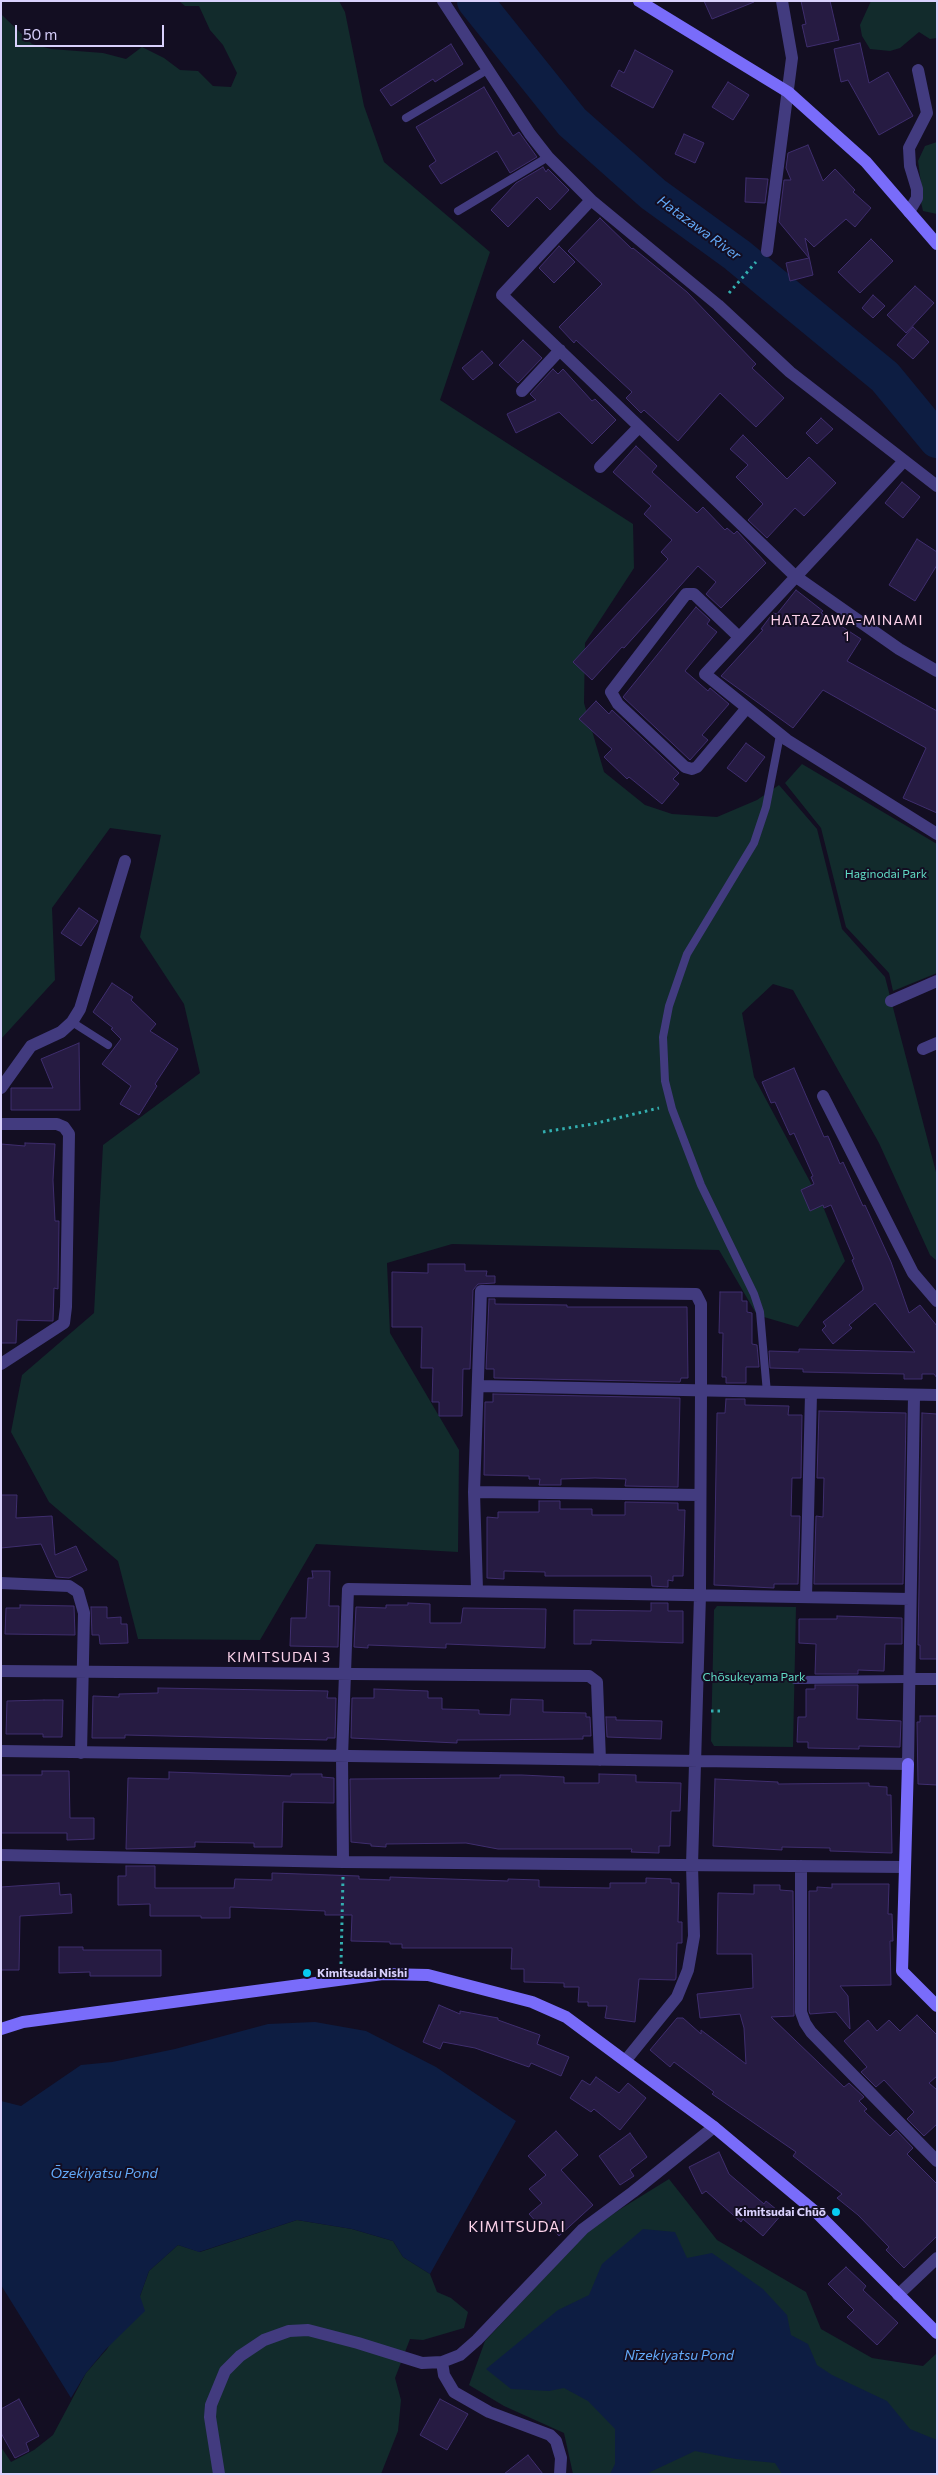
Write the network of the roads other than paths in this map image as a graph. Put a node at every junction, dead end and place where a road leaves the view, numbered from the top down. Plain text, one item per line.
1 (443, 1) edge
2 (639, 1) edge
3 (782, 1) edge
4 (487, 70) junction
5 (918, 70) dead end
6 (788, 92) junction
7 (406, 118) dead end
8 (548, 157) junction
9 (591, 200) junction
10 (458, 212) dead end
11 (909, 212) junction
12 (937, 244) edge
13 (767, 251) road end
14 (560, 350) junction
15 (522, 391) dead end
16 (639, 427) junction
17 (903, 462) junction
18 (600, 467) dead end
19 (937, 486) edge
20 (795, 576) junction
21 (740, 637) junction
22 (937, 671) edge
23 (746, 709) junction
24 (780, 734) junction
25 (937, 834) edge
26 (125, 861) dead end
27 (937, 981) edge
28 (891, 1000) dead end
29 (72, 1022) junction
30 (937, 1043) edge
31 (108, 1045) dead end
32 (922, 1048) dead end
33 (1, 1088) edge
34 (823, 1096) dead end
35 (1, 1124) edge
36 (937, 1302) edge
37 (1, 1364) edge
38 (479, 1386) junction
39 (701, 1391) junction
40 (767, 1393) junction
41 (811, 1394) junction
42 (937, 1395) edge
43 (914, 1396) junction
44 (474, 1492) junction
45 (700, 1495) junction
46 (1, 1582) edge
47 (477, 1590) junction
48 (700, 1595) junction
49 (806, 1596) junction
50 (910, 1599) junction
51 (1, 1671) edge
52 (82, 1672) junction
53 (345, 1674) junction
54 (909, 1679) junction
55 (937, 1679) edge
56 (795, 1680) dead end
57 (1, 1751) edge
58 (81, 1753) junction
59 (342, 1757) junction
60 (600, 1760) junction
61 (694, 1762) junction
62 (908, 1764) junction
63 (1, 1855) edge
64 (692, 1865) junction
65 (801, 1866) junction
66 (904, 1867) junction
67 (343, 1868) junction
68 (937, 2006) edge
69 (1, 2029) edge
70 (626, 2060) junction
71 (714, 2127) junction
72 (937, 2161) edge
73 (937, 2258) edge
74 (898, 2295) junction
75 (937, 2333) edge
76 (442, 2362) junction
77 (219, 2474) edge
78 (560, 2474) edge

1 - 4 street
2 - 6 street
3 - 6 street
4 - 7 lane
4 - 8 street
5 - 11 street
6 - 11 street
6 - 13 street
8 - 9 street
8 - 10 lane
9 - 14 street
9 - 17 street
11 - 12 street
14 - 15 street
14 - 16 street
16 - 18 street
16 - 20 street
17 - 19 street
17 - 20 street
20 - 21 street
20 - 22 street
21 - 23 street
21 - 23 street
23 - 24 street
24 - 25 street
24 - 40 lane
26 - 29 street
27 - 28 street
29 - 31 lane
29 - 33 street
30 - 32 street
34 - 36 street
35 - 37 street
38 - 39 street
38 - 39 street
38 - 44 street
39 - 40 street
39 - 45 street
40 - 41 street
41 - 43 street
41 - 49 street
42 - 43 street
43 - 50 street
44 - 45 street
44 - 47 street
45 - 48 street
46 - 52 street
47 - 48 street
47 - 53 street
48 - 49 street
48 - 61 street
49 - 50 street
50 - 54 street
51 - 52 street
52 - 53 street
52 - 58 street
53 - 59 street
53 - 60 street
54 - 55 street
54 - 56 lane
54 - 62 street
57 - 58 street
58 - 59 street
59 - 60 street
59 - 67 street
60 - 61 street
61 - 62 street
61 - 64 street
62 - 66 street
63 - 67 street
64 - 65 street
64 - 67 street
64 - 70 street
65 - 66 street
65 - 72 street
66 - 68 street
69 - 70 street
70 - 71 street
71 - 74 street
71 - 76 street
73 - 74 street
74 - 75 street
76 - 77 street
76 - 78 street

